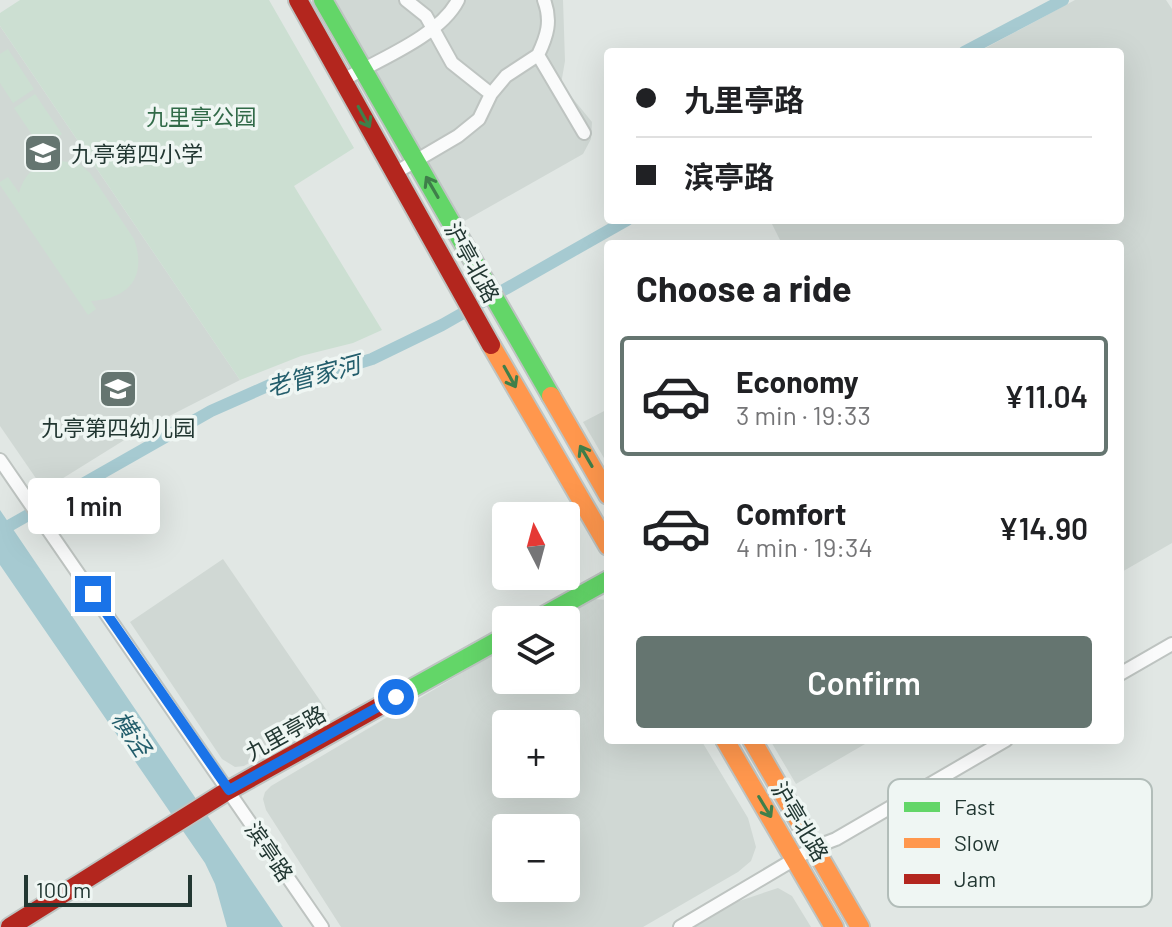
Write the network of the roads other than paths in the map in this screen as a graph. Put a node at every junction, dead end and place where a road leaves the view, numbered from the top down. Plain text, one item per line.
1 (298, 0) edge
2 (323, 0) edge
3 (406, 0) edge
4 (458, 0) edge
5 (544, 0) edge
6 (433, 29) junction
7 (538, 55) junction
8 (363, 69) junction
9 (343, 80) junction
10 (491, 94) junction
11 (584, 133) dead end
12 (417, 161) junction
13 (395, 173) junction
14 (0, 460) edge
15 (604, 488) edge
16 (604, 539) edge
17 (604, 582) edge
18 (561, 606) edge
19 (492, 644) edge
20 (1172, 644) edge
21 (1124, 672) edge
22 (727, 744) edge
23 (754, 744) edge
24 (999, 744) edge
25 (939, 779) edge
26 (229, 790) junction
27 (888, 809) edge
28 (815, 847) junction
29 (796, 858) junction
30 (10, 927) edge
31 (322, 927) edge
32 (680, 927) edge
33 (834, 927) edge
34 (860, 927) edge

1 - 9 street, 沪亭北路
2 - 8 street, 沪亭北路
3 - 6 street
4 - 6 street
5 - 7 street
6 - 8 street
6 - 10 street
7 - 10 street
7 - 11 street
8 - 9 street
8 - 12 street, 沪亭北路
9 -> 13 street, 沪亭北路
10 - 12 street
12 - 13 street
15 -> 12 street, 沪亭北路
13 -> 16 street, 沪亭北路
14 - 26 street, 滨亭路
17 - 18 street
19 - 26 street, 九里亭路
20 - 21 street
22 -> 29 street, 沪亭北路
23 - 28 street, 沪亭北路
24 - 25 street
26 - 30 street, 九里亭路
26 - 31 street, 滨亭路
27 - 28 street
28 - 29 street
28 - 34 street, 沪亭北路
29 - 32 street
29 - 33 street, 沪亭北路

